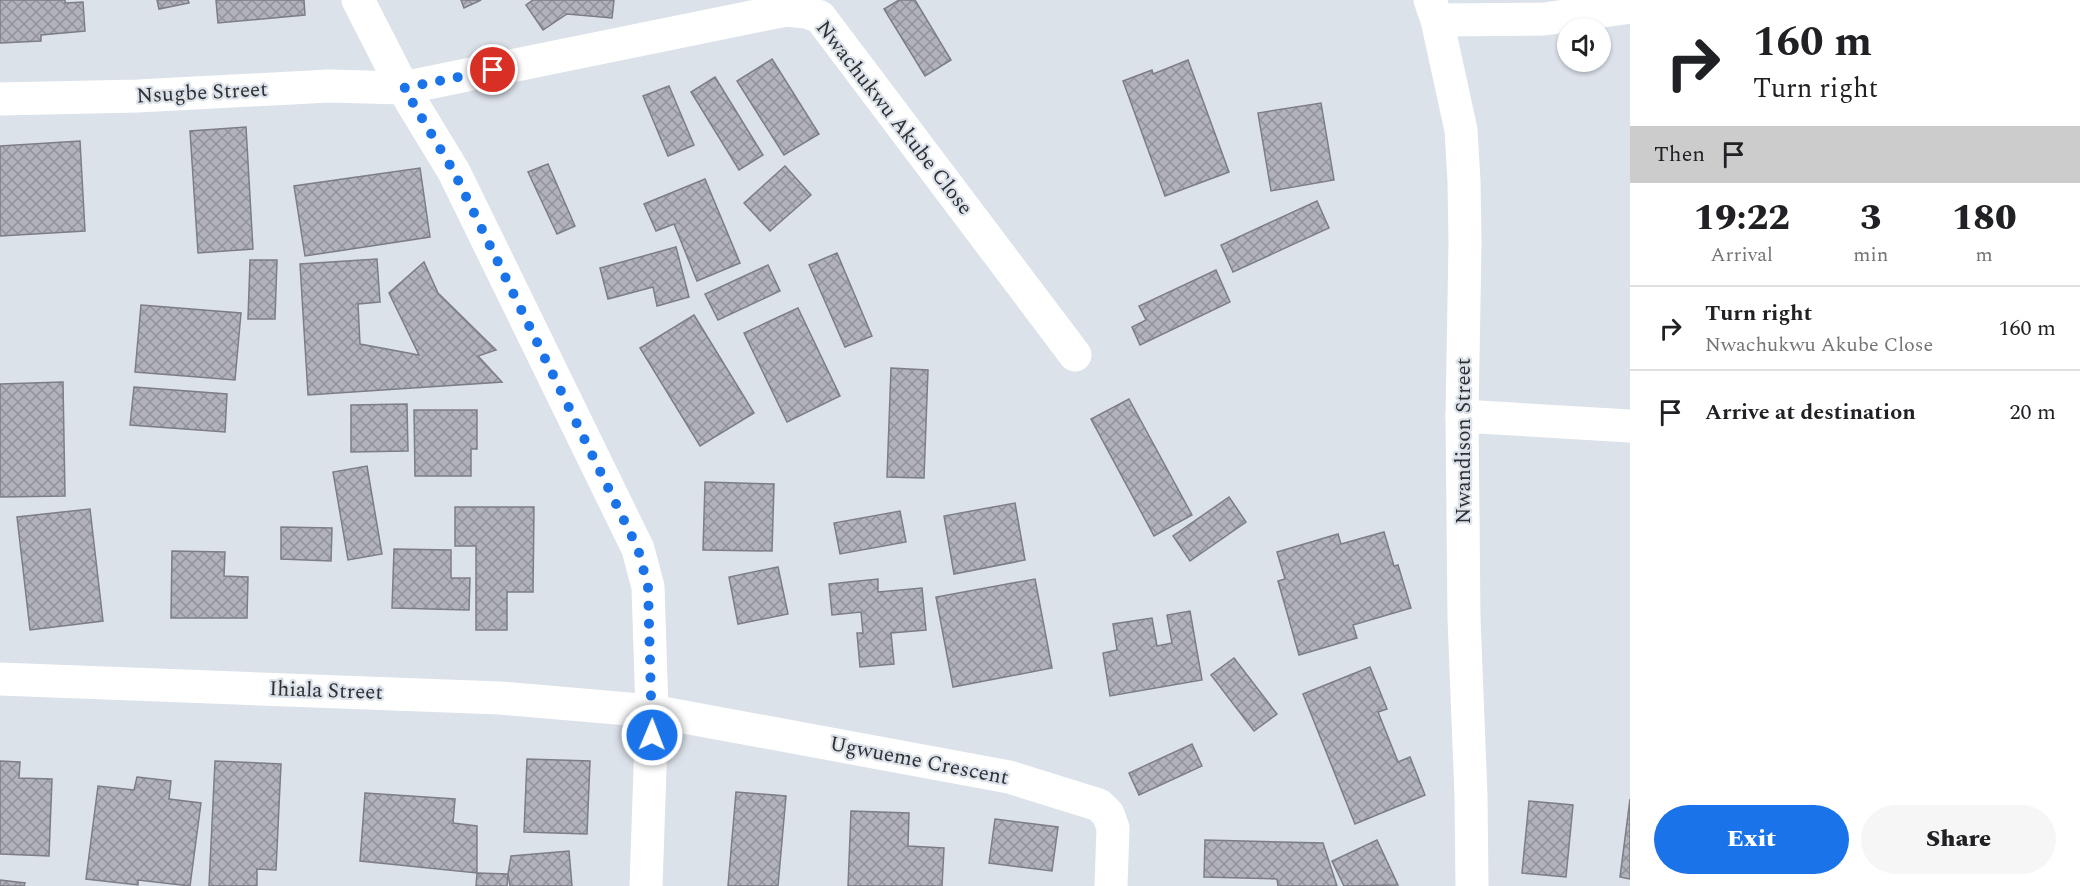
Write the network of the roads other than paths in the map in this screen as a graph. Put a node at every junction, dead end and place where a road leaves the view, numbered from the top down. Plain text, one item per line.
1 (358, 0) edge
2 (1630, 7) edge
3 (1433, 10) edge
4 (404, 88) junction
5 (0, 99) edge
6 (1075, 356) dead end
7 (1462, 416) junction
8 (1630, 426) edge
9 (0, 680) edge
10 (652, 711) junction
11 (645, 886) edge
12 (1111, 886) edge
13 (1472, 886) edge

1 - 4 street
2 - 3 street
3 - 7 street, Nwandison Street
4 - 5 street, Nsugbe Street
4 - 6 street, Nwachukwu Akube Close
4 - 10 street
7 - 8 street
7 - 13 street, Nwandison Street
9 - 10 street, Ihiala Street
10 - 11 street
10 - 12 street, Ugwueme Crescent

